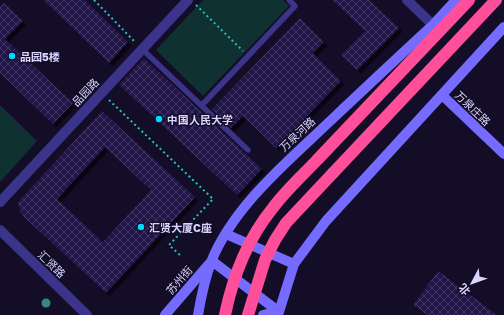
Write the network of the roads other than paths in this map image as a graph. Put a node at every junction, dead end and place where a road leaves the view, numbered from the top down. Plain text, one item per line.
1 (289, 0) edge
2 (406, 0) edge
3 (456, 0) edge
4 (468, 0) edge
5 (496, 0) edge
6 (192, 3) edge
7 (433, 25) junction
8 (504, 27) edge
9 (142, 49) junction
10 (442, 95) junction
11 (202, 105) junction
12 (248, 150) dead end
13 (504, 154) edge
14 (0, 202) edge
15 (0, 230) edge
16 (226, 234) junction
17 (212, 261) junction
18 (294, 264) junction
19 (278, 313) edge
20 (85, 314) edge
21 (165, 315) edge
22 (198, 315) edge
23 (225, 315) edge
24 (248, 315) edge
25 (263, 315) edge

1 - 11 lane
2 - 7 street
3 - 7 street, 万泉河路
4 - 23 highway, bridge
5 - 24 highway, bridge
6 - 9 street, 品园路
7 - 16 street, 万泉河路
8 - 10 street
9 - 11 lane
9 - 14 street, 品园路
10 - 13 street, 万泉庄路
10 - 18 street
11 - 12 lane
15 - 20 street, 汇贤路
16 - 17 street, 万泉河路
16 - 18 street
17 - 19 street
17 - 21 street, 苏州街
17 - 22 street, 万泉河路
18 - 19 street
19 - 25 street

